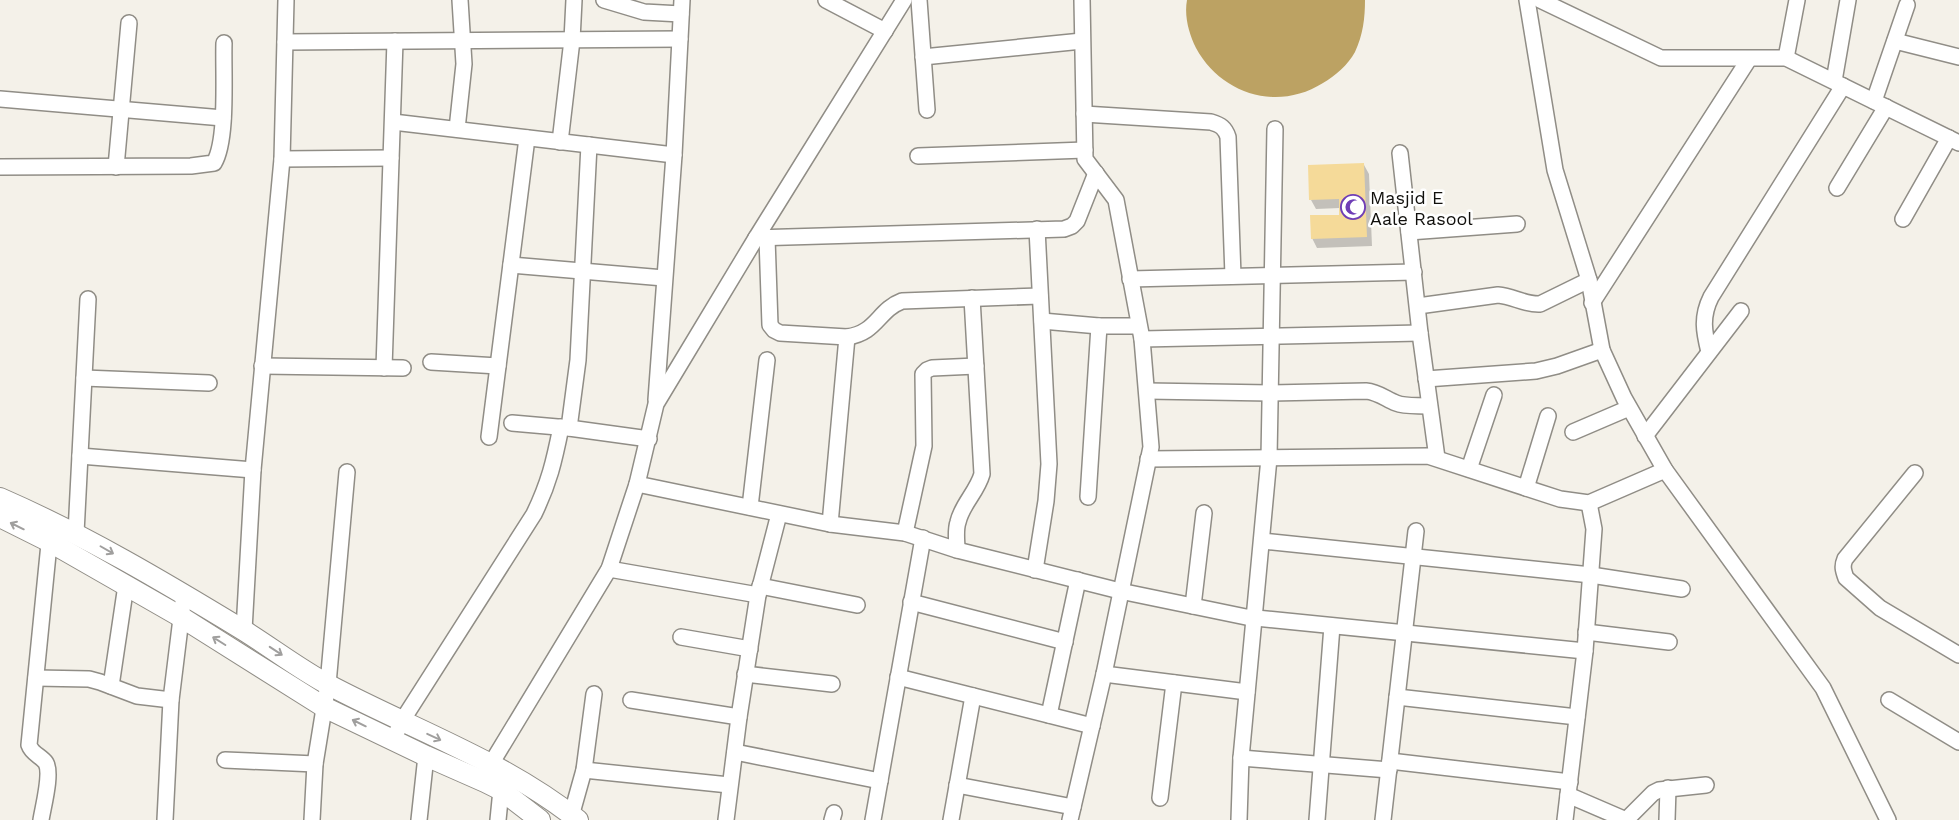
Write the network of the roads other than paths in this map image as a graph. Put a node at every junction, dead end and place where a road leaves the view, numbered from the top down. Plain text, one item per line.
1 (286, 0) edge
2 (460, 0) edge
3 (574, 0) edge
4 (604, 0) edge
5 (826, 0) edge
6 (904, 0) edge
7 (920, 0) edge
8 (1082, 0) edge
9 (1527, 0) edge
10 (1797, 0) edge
11 (1848, 0) edge
12 (1546, 1) edge
13 (1907, 5) dead end
14 (682, 7) edge
15 (129, 23) dead end
16 (885, 31) junction
17 (680, 39) junction
18 (463, 40) junction
19 (572, 40) junction
20 (395, 41) junction
21 (1082, 41) junction
22 (1895, 41) junction
23 (285, 42) junction
24 (224, 43) dead end
25 (923, 57) junction
26 (1959, 57) edge
27 (1786, 58) junction
28 (1749, 59) junction
29 (1838, 83) junction
30 (0, 99) edge
31 (1880, 104) junction
32 (122, 110) junction
33 (927, 110) dead end
34 (1084, 114) junction
35 (223, 118) junction
36 (393, 122) junction
37 (456, 129) junction
38 (1275, 129) dead end
39 (527, 138) junction
40 (1954, 140) edge
41 (560, 142) junction
42 (589, 145) junction
43 (1085, 150) junction
44 (1400, 153) dead end
45 (674, 155) junction
46 (918, 156) dead end
47 (391, 158) junction
48 (282, 160) junction
49 (0, 167) edge
50 (116, 167) junction
51 (1096, 173) junction
52 (1837, 188) dead end
53 (1903, 219) dead end
54 (1517, 224) dead end
55 (1037, 229) junction
56 (1409, 232) junction
57 (761, 238) junction
58 (511, 265) junction
59 (583, 271) junction
60 (1414, 272) junction
61 (1232, 276) junction
62 (1273, 276) junction
63 (664, 278) junction
64 (1130, 279) junction
65 (1589, 280) junction
66 (1040, 296) junction
67 (972, 298) junction
68 (88, 299) dead end
69 (1592, 303) junction
70 (1418, 306) junction
71 (1741, 310) dead end
72 (1042, 321) junction
73 (1099, 326) junction
74 (1141, 332) junction
75 (1420, 333) junction
76 (1272, 336) junction
77 (847, 337) junction
78 (1602, 350) junction
79 (1709, 352) junction
80 (767, 360) dead end
81 (431, 362) dead end
82 (262, 366) junction
83 (498, 366) junction
84 (976, 366) junction
85 (384, 368) junction
86 (403, 368) dead end
87 (84, 378) junction
88 (1426, 379) junction
89 (209, 383) dead end
90 (1147, 391) junction
91 (1270, 393) junction
92 (1494, 396) dead end
93 (656, 404) junction
94 (1429, 406) junction
95 (1629, 408) junction
96 (1548, 416) dead end
97 (512, 423) dead end
98 (565, 428) junction
99 (1573, 432) dead end
100 (1645, 436) junction
101 (489, 438) dead end
102 (649, 439) junction
103 (80, 456) junction
104 (1269, 458) junction
105 (1436, 458) junction
106 (1148, 460) junction
107 (1469, 469) junction
108 (252, 470) junction
109 (1665, 470) junction
110 (347, 472) dead end
111 (1915, 473) dead end
112 (637, 484) junction
113 (1526, 488) junction
114 (1088, 497) dead end
115 (0, 498) edge
116 (1589, 503) junction
117 (750, 507) junction
118 (1204, 513) dead end
119 (779, 514) junction
120 (0, 517) edge
121 (51, 520) junction
122 (830, 524) junction
123 (1416, 531) dead end
124 (76, 533) junction
125 (905, 533) junction
126 (923, 538) junction
127 (1262, 541) junction
128 (50, 542) junction
129 (957, 550) junction
130 (1413, 556) junction
131 (609, 569) junction
132 (1035, 570) junction
133 (1591, 575) junction
134 (1078, 580) junction
135 (126, 585) junction
136 (1682, 589) dead end
137 (759, 591) junction
138 (1120, 591) junction
139 (184, 594) junction
140 (912, 602) junction
141 (857, 605) dead end
142 (1193, 606) junction
143 (181, 617) junction
144 (1254, 618) junction
145 (1332, 626) junction
146 (244, 630) junction
147 (1404, 632) junction
148 (1586, 632) junction
149 (681, 637) dead end
150 (1065, 642) junction
151 (1669, 642) dead end
152 (750, 649) junction
153 (1585, 651) junction
154 (1959, 655) edge
155 (746, 674) junction
156 (1104, 674) junction
157 (898, 677) junction
158 (36, 678) junction
159 (1174, 682) junction
160 (328, 684) junction
161 (832, 684) dead end
162 (111, 686) junction
163 (1247, 692) junction
164 (594, 694) dead end
165 (973, 696) junction
166 (1397, 697) junction
167 (172, 700) junction
168 (631, 700) dead end
169 (1889, 700) dead end
170 (324, 707) junction
171 (1049, 715) junction
172 (739, 717) junction
173 (1577, 717) junction
174 (402, 721) junction
175 (1092, 726) junction
176 (393, 740) junction
177 (1959, 742) edge
178 (735, 752) junction
179 (426, 756) junction
180 (1241, 758) junction
181 (225, 760) dead end
182 (315, 764) junction
183 (1321, 765) junction
184 (1389, 765) junction
185 (584, 770) junction
186 (492, 779) junction
187 (880, 781) junction
188 (729, 785) junction
189 (957, 785) junction
190 (1706, 785) dead end
191 (1668, 788) junction
192 (1569, 789) junction
193 (1160, 798) dead end
194 (1071, 814) edge
195 (574, 818) edge
196 (41, 820) edge
197 (165, 820) edge
198 (312, 820) edge
199 (419, 820) edge
200 (498, 820) edge
201 (540, 820) edge
202 (726, 820) edge
203 (873, 820) edge
204 (951, 820) edge
205 (1239, 820) edge
206 (1317, 820) edge
207 (1383, 820) edge
208 (1565, 820) edge
209 (1626, 820) edge
210 (1667, 820) edge
211 (1888, 820) edge

1 - 23 street
2 - 18 street
3 - 19 street
4 - 14 street
5 - 16 street
6 - 16 street
7 - 25 street
8 - 21 street
9 - 65 street
10 - 27 street
11 - 29 street
12 - 28 street
13 - 22 street
14 - 17 street
15 - 32 street
16 - 57 street
17 - 19 street
17 - 45 street
18 - 19 street
18 - 20 street
18 - 37 street
19 - 41 street
20 - 23 street
20 - 36 street
21 - 25 street
21 - 34 street
22 - 26 street
22 - 31 street
23 - 48 street
24 - 35 street
25 - 33 street
27 - 28 street
27 - 29 street
28 - 69 street
29 - 31 street
29 - 79 street
30 - 32 street
31 - 40 street
31 - 52 street
32 - 35 street
32 - 50 street
34 - 43 street
34 - 61 street
35 - 50 street
36 - 37 street
36 - 47 street
37 - 39 street
38 - 62 street
39 - 41 street
39 - 58 street
40 - 53 street
41 - 42 street
42 - 45 street
42 - 59 street
43 - 46 street
43 - 51 street
44 - 56 street
45 - 63 street
47 - 48 street
47 - 85 street
48 - 82 street
49 - 50 street
51 - 55 street
51 - 64 street
54 - 56 street
55 - 57 street
55 - 66 street
56 - 60 street
57 - 77 street
57 - 93 street
58 - 59 street
58 - 83 street
59 - 63 street
59 - 98 street
60 - 62 street
60 - 70 street
61 - 62 street
61 - 64 street
62 - 76 street
63 - 93 street
64 - 74 street
65 - 69 street
65 - 70 street
66 - 67 street
66 - 72 street
67 - 77 street
67 - 84 street
68 - 87 street
69 - 78 street
70 - 75 street
71 - 79 street
72 - 73 street
72 - 132 street
73 - 74 street
73 - 114 street
74 - 76 street
74 - 90 street
75 - 76 street
75 - 88 street
76 - 91 street
77 - 122 street
78 - 88 street
78 - 95 street
79 - 100 street
80 - 117 street
81 - 83 street
82 - 85 street
82 - 108 street
83 - 101 street
84 - 125 street
84 - 129 street
85 - 86 street
87 - 89 street
87 - 103 street
88 - 94 street
90 - 91 street
90 - 106 street
91 - 94 street
91 - 104 street
92 - 107 street
93 - 102 street
94 - 105 street
95 - 99 street
95 - 100 street
96 - 113 street
97 - 98 street
98 - 102 street
98 - 174 street
100 - 109 street
102 - 112 street
103 - 108 street
103 - 124 street
104 - 105 street
104 - 106 street
104 - 127 street
105 - 107 street
106 - 138 street
107 - 113 street
108 - 146 street
109 - 116 street
109 - 211 street
110 - 160 street
111 - 154 street
112 - 117 street
112 - 131 street
113 - 116 street
115 - 121 street
116 - 133 street
117 - 119 street
118 - 142 street
119 - 122 street
119 - 137 street
128 -> 120 street
121 - 124 street
121 - 128 street
122 - 125 street
123 - 130 street
124 -> 139 street
125 - 126 street
126 - 129 street
126 - 140 street
127 - 130 street
127 - 144 street
128 - 135 street
128 - 158 street
129 - 132 street
130 - 133 street
130 - 147 street
131 - 137 street
131 - 186 street
132 - 134 street
133 - 136 street
133 - 148 street
134 - 138 street
134 - 150 street
135 - 143 street
135 - 162 street
137 - 141 street
137 - 152 street
138 - 142 street
138 - 156 street
139 - 143 street
139 - 146 street
140 - 150 street
140 - 157 street
142 - 144 street
143 - 167 street
170 -> 143 street
144 - 145 street
144 - 163 street
145 - 147 street
145 - 183 street
146 -> 160 street
147 - 153 street
147 - 166 street
148 - 151 street
148 - 153 street
149 - 152 street
150 - 171 street
152 - 155 street
153 - 173 street
155 - 161 street
155 - 172 street
156 - 159 street
156 - 175 street
157 - 165 street
157 - 187 street
158 - 162 street
158 - 196 street
159 - 163 street
159 - 193 street
160 - 170 street
160 - 174 street
162 - 167 street
163 - 180 street
164 - 185 street
165 - 171 street
165 - 189 street
166 - 173 street
166 - 184 street
167 - 197 street
168 - 172 street
169 - 177 street
176 -> 170 street
170 - 182 street
171 - 175 street
172 - 178 street
173 - 192 street
174 - 176 street
174 -> 186 street
175 - 194 street
176 - 179 street
178 - 187 street
178 - 188 street
179 - 186 street
179 - 199 street
180 - 183 street
180 - 205 street
181 - 182 street
182 - 198 street
183 - 184 street
183 - 206 street
184 - 192 street
184 - 207 street
185 - 188 street
185 - 195 street
186 - 195 street
186 - 200 street
186 - 201 street
187 - 203 street
188 - 202 street
189 - 194 street
189 - 204 street
190 - 191 street
191 - 209 street
191 - 210 street
192 - 208 street
192 - 209 street

